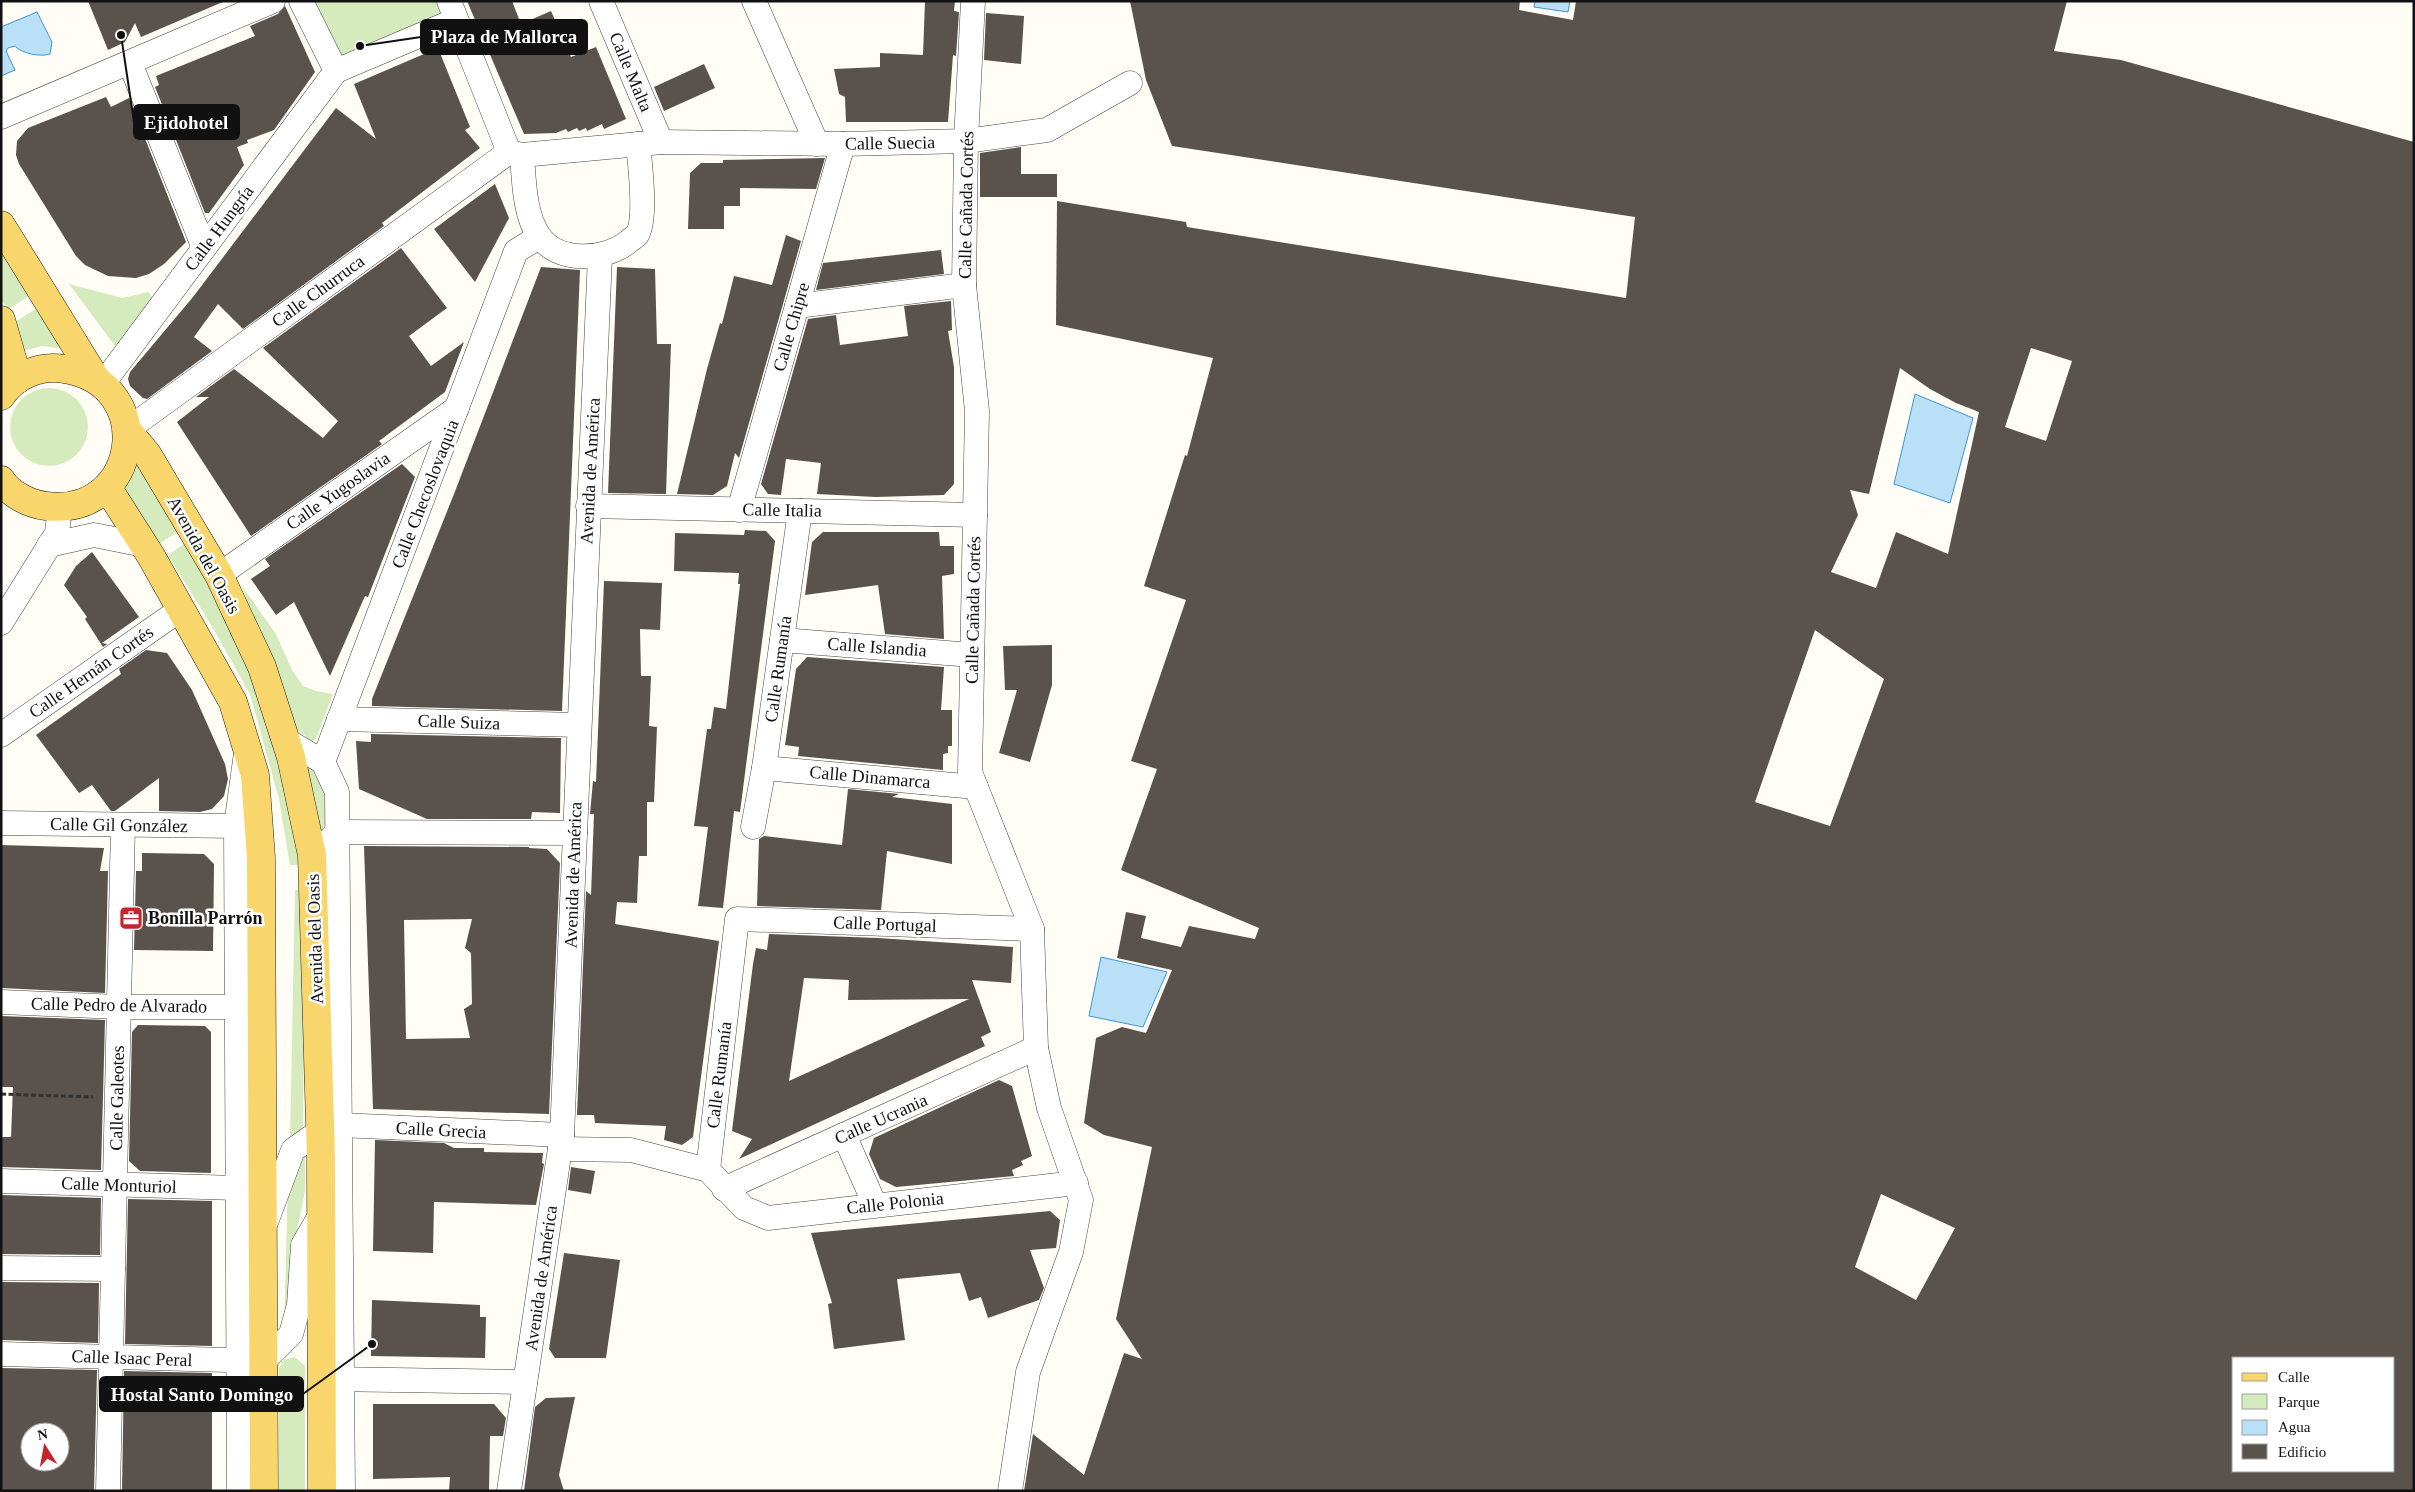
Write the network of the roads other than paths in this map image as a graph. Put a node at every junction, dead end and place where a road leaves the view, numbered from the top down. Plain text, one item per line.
1 (273, 1) edge
2 (302, 1) edge
3 (602, 1) edge
4 (754, 1) edge
5 (973, 1) edge
6 (453, 11) edge
7 (130, 62) junction
8 (336, 71) junction
9 (1130, 83) dead end
10 (1, 117) edge
11 (966, 141) junction
12 (661, 142) junction
13 (638, 144) junction
14 (817, 144) junction
15 (843, 144) junction
16 (516, 154) junction
17 (1, 225) edge
18 (539, 237) junction
19 (204, 248) junction
20 (600, 256) junction
21 (964, 285) junction
22 (797, 306) junction
23 (2, 325) edge
24 (99, 382) junction
25 (6, 388) edge
26 (457, 408) junction
27 (127, 430) junction
28 (2, 483) edge
29 (108, 487) junction
30 (588, 506) junction
31 (60, 508) junction
32 (739, 510) junction
33 (800, 511) junction
34 (975, 515) junction
35 (49, 545) junction
36 (144, 545) junction
37 (219, 575) junction
38 (181, 610) junction
39 (1, 623) edge
40 (782, 640) junction
41 (972, 654) junction
42 (339, 719) junction
43 (579, 725) junction
44 (1, 735) edge
45 (286, 740) junction
46 (247, 749) junction
47 (323, 762) junction
48 (764, 768) junction
49 (976, 787) junction
50 (1, 823) edge
51 (123, 825) junction
52 (236, 826) junction
53 (753, 827) dead end
54 (338, 832) junction
55 (575, 833) junction
56 (312, 855) junction
57 (737, 919) joint
58 (1032, 929) junction
59 (1, 1002) edge
60 (119, 1007) junction
61 (237, 1008) junction
62 (1036, 1048) junction
63 (330, 1128) junction
64 (844, 1136) junction
65 (561, 1142) junction
66 (708, 1170) junction
67 (1, 1181) edge
68 (115, 1185) junction
69 (237, 1188) junction
70 (724, 1189) junction
71 (1078, 1192) junction
72 (875, 1205) junction
73 (321, 1214) junction
74 (263, 1229) junction
75 (1, 1268) edge
76 (113, 1269) junction
77 (1, 1354) edge
78 (111, 1357) junction
79 (251, 1361) junction
80 (332, 1379) junction
81 (526, 1382) junction
82 (108, 1491) edge
83 (239, 1491) edge
84 (264, 1491) edge
85 (322, 1491) edge
86 (343, 1491) edge
87 (509, 1491) edge
88 (1010, 1491) edge

1 - 7 street
2 - 8 street
3 - 12 street, Calle Malta
4 - 14 street
5 - 11 street, Calle Cañada Cortés
6 - 8 street
6 - 16 street
7 - 10 street
7 - 19 street
8 - 19 street, Calle Hungría
9 - 11 street, Calle Suecia
11 - 15 street, Calle Suecia
11 - 21 street, Calle Cañada Cortés
12 - 13 street, Calle Suecia
12 - 14 street, Calle Suecia
13 - 16 street, Calle Suecia
13 - 20 street
14 - 15 street, Calle Suecia
15 - 22 street, Calle Chipre
16 - 18 street
16 - 27 street, Calle Churruca
17 - 24 main road
18 - 20 street
18 - 26 street, Calle Checoslovaquia
19 - 24 street, Calle Hungría
20 - 30 street, Avenida de América
21 - 22 street
21 - 34 street, Calle Cañada Cortés
22 - 32 street, Calle Chipre
23 - 25 main road
24 - 25 main road
24 - 27 main road
26 - 37 street, Calle Yugoslavia
26 - 42 street, Calle Checoslovaquia
27 - 29 main road
27 - 37 main road, Avenida del Oasis
28 - 31 main road
29 - 31 main road
29 - 36 main road
30 - 32 street, Calle Italia
30 - 43 street, Avenida de América
31 - 35 street
32 - 33 street, Calle Italia
33 - 34 street, Calle Italia
33 - 40 street, Calle Rumanía
34 - 41 street, Calle Cañada Cortés
35 - 36 street
35 - 39 street
36 - 38 main road
37 - 45 main road, Avenida del Oasis
38 - 44 street, Calle Hernán Cortés
38 - 46 main road
40 - 41 street, Calle Islandia
40 - 48 street, Calle Rumanía
41 - 49 street, Calle Cañada Cortés
42 - 43 street, Calle Suiza
42 - 47 street, Calle Checoslovaquia
43 - 55 street, Avenida de América
45 - 47 street
45 - 56 main road, Avenida del Oasis
46 - 52 street
46 - 74 main road
47 - 54 street, Avenida del Oasis
48 - 49 street, Calle Dinamarca
48 - 53 street, Calle Rumanía
49 - 58 street, Calle Cañada Cortés
50 - 51 street, Calle Gil González
51 - 52 street, Calle Gil González
51 - 60 street, Calle Galeotes
52 - 61 street
54 - 55 street
54 - 56 street
54 - 63 street, Avenida del Oasis
55 - 65 street, Avenida de América
56 - 63 main road, Avenida del Oasis
57 - 58 street, Calle Portugal
57 - 66 street, Calle Rumanía
58 - 62 street, Calle Cañada Cortés
59 - 60 street, Calle Pedro de Alvarado
60 - 61 street, Calle Pedro de Alvarado
60 - 68 street, Calle Galeotes
61 - 69 street
62 - 64 street, Calle Ucrania
62 - 71 street, Calle Cañada Cortés
63 - 65 street, Calle Grecia
63 - 73 main road, Avenida del Oasis
63 - 74 street
63 - 80 street, Avenida del Oasis
64 - 70 street, Calle Ucrania
64 - 72 street
65 - 66 street, Calle Grecia
65 - 81 street, Avenida de América
66 - 70 street
67 - 68 street, Calle Monturiol
68 - 69 street, Calle Monturiol
68 - 76 street, Calle Galeotes
69 - 79 street
70 - 72 street, Calle Polonia
71 - 72 street, Calle Polonia
71 - 88 street
73 - 79 street
73 - 80 main road, Avenida del Oasis
74 - 79 main road
75 - 76 street
76 - 78 street, Calle Galeotes
77 - 78 street, Calle Isaac Peral
78 - 79 street, Calle Isaac Peral
78 - 82 street, Calle Galeotes
79 - 83 street
79 - 84 main road
80 - 81 street
80 - 85 main road, Avenida del Oasis
80 - 86 street, Avenida del Oasis
81 - 87 street, Avenida de América

